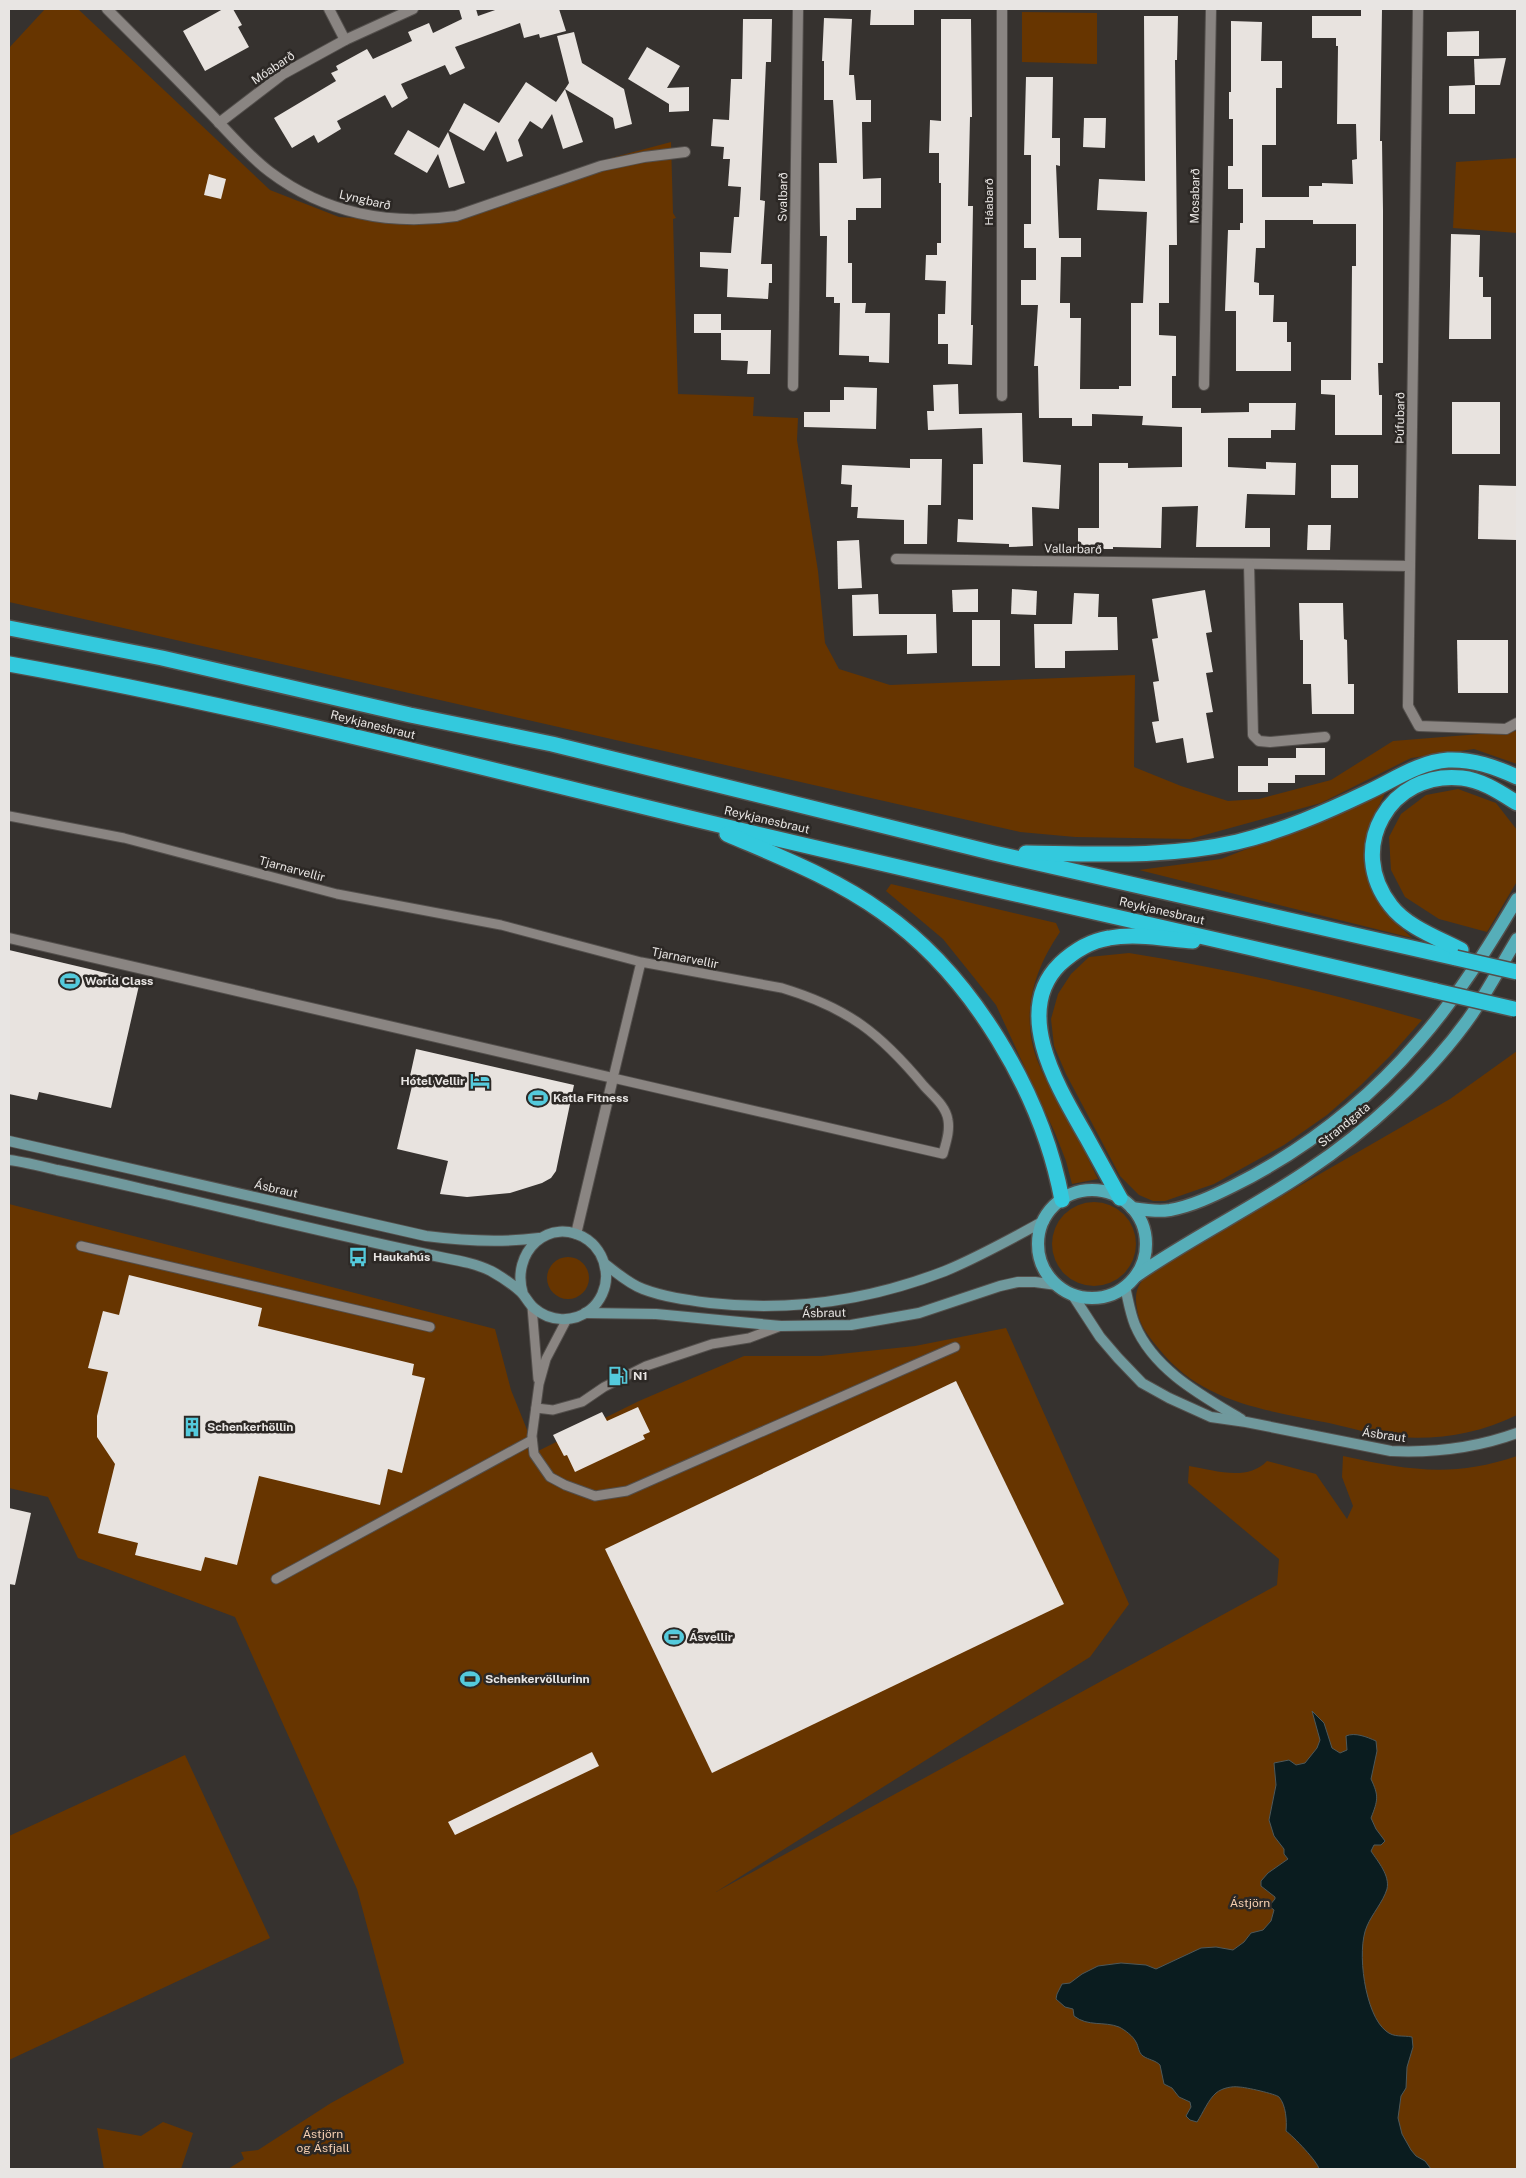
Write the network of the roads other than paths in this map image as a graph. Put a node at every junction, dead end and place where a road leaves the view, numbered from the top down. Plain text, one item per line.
1 (107, 9) edge
2 (329, 9) edge
3 (413, 9) edge
4 (798, 9) edge
5 (1002, 9) edge
6 (1210, 9) edge
7 (1418, 9) edge
8 (345, 40) junction
9 (219, 123) junction
10 (685, 152) dead end
11 (1204, 384) dead end
12 (793, 386) dead end
13 (1002, 396) dead end
14 (896, 559) dead end
15 (1249, 564) junction
16 (1410, 566) junction
17 (9, 628) edge
18 (9, 664) edge
19 (1517, 723) edge
20 (1325, 737) dead end
21 (1517, 777) edge
22 (1517, 803) edge
23 (9, 816) edge
24 (694, 819) junction
25 (994, 853) junction
26 (1517, 899) edge
27 (9, 938) edge
28 (1517, 939) edge
29 (1239, 944) junction
30 (1458, 954) junction
31 (641, 962) junction
32 (1517, 972) edge
33 (1516, 1010) edge
34 (613, 1078) junction
35 (9, 1141) edge
36 (9, 1160) edge
37 (1120, 1198) junction
38 (1062, 1200) junction
39 (1132, 1208) junction
40 (1044, 1221) junction
41 (576, 1234) junction
42 (540, 1238) junction
43 (81, 1246) dead end
44 (605, 1264) junction
45 (1136, 1276) junction
46 (1058, 1285) junction
47 (1125, 1287) junction
48 (523, 1294) junction
49 (1072, 1294) junction
50 (532, 1307) junction
51 (585, 1313) junction
52 (567, 1319) junction
53 (780, 1326) junction
54 (430, 1327) dead end
55 (955, 1347) dead end
56 (539, 1384) junction
57 (536, 1408) junction
58 (1251, 1423) junction
59 (1517, 1433) edge
60 (532, 1440) junction
61 (276, 1579) dead end

1 - 9 street, Lyngbarð
2 - 8 street
3 - 8 street, Móabarð
4 - 12 street, Svalbarð
5 - 13 street, Háabarð
6 - 11 street, Mosabarð
7 - 16 street, Þúfubarð
8 - 9 street, Móabarð
9 - 10 street, Lyngbarð
14 - 15 street, Vallarbarð
15 - 16 street, Vallarbarð
15 - 20 street
16 - 19 street, Þúfubarð
17 - 25 highway, Reykjanesbraut
18 - 24 highway, Reykjanesbraut
21 - 25 highway
22 - 30 highway
23 - 31 lane, Tjarnarvellir
24 - 29 highway, Reykjanesbraut
24 - 38 highway
25 - 30 highway, Reykjanesbraut
26 - 39 main road, Strandgata
27 - 34 street, Tjarnarvellir
28 - 45 main road, Strandgata
29 - 33 highway, Reykjanesbraut, bridge
29 - 37 highway
30 - 32 highway, Reykjanesbraut, bridge
31 - 34 lane
31 - 34 lane, Tjarnarvellir
34 - 41 street
35 - 42 street, Ásbraut
36 - 48 street
37 - 38 main road
37 - 39 main road
38 - 40 main road
39 - 45 main road
40 - 44 street, Ásbraut
40 - 46 main road
41 - 42 street
41 - 44 street
42 - 48 street
43 - 54 lane
44 - 51 street
45 - 47 main road
46 - 49 main road
46 - 53 street, Ásbraut
47 - 49 main road
47 - 58 street, Ásbraut
48 - 50 street
49 - 58 street, Ásbraut
50 - 52 street
50 - 56 lane
51 - 52 street
51 - 53 street, Ásbraut
52 - 56 lane
53 - 57 lane
55 - 60 lane
56 - 57 lane
57 - 60 lane
58 - 59 street, Ásbraut
60 - 61 lane

